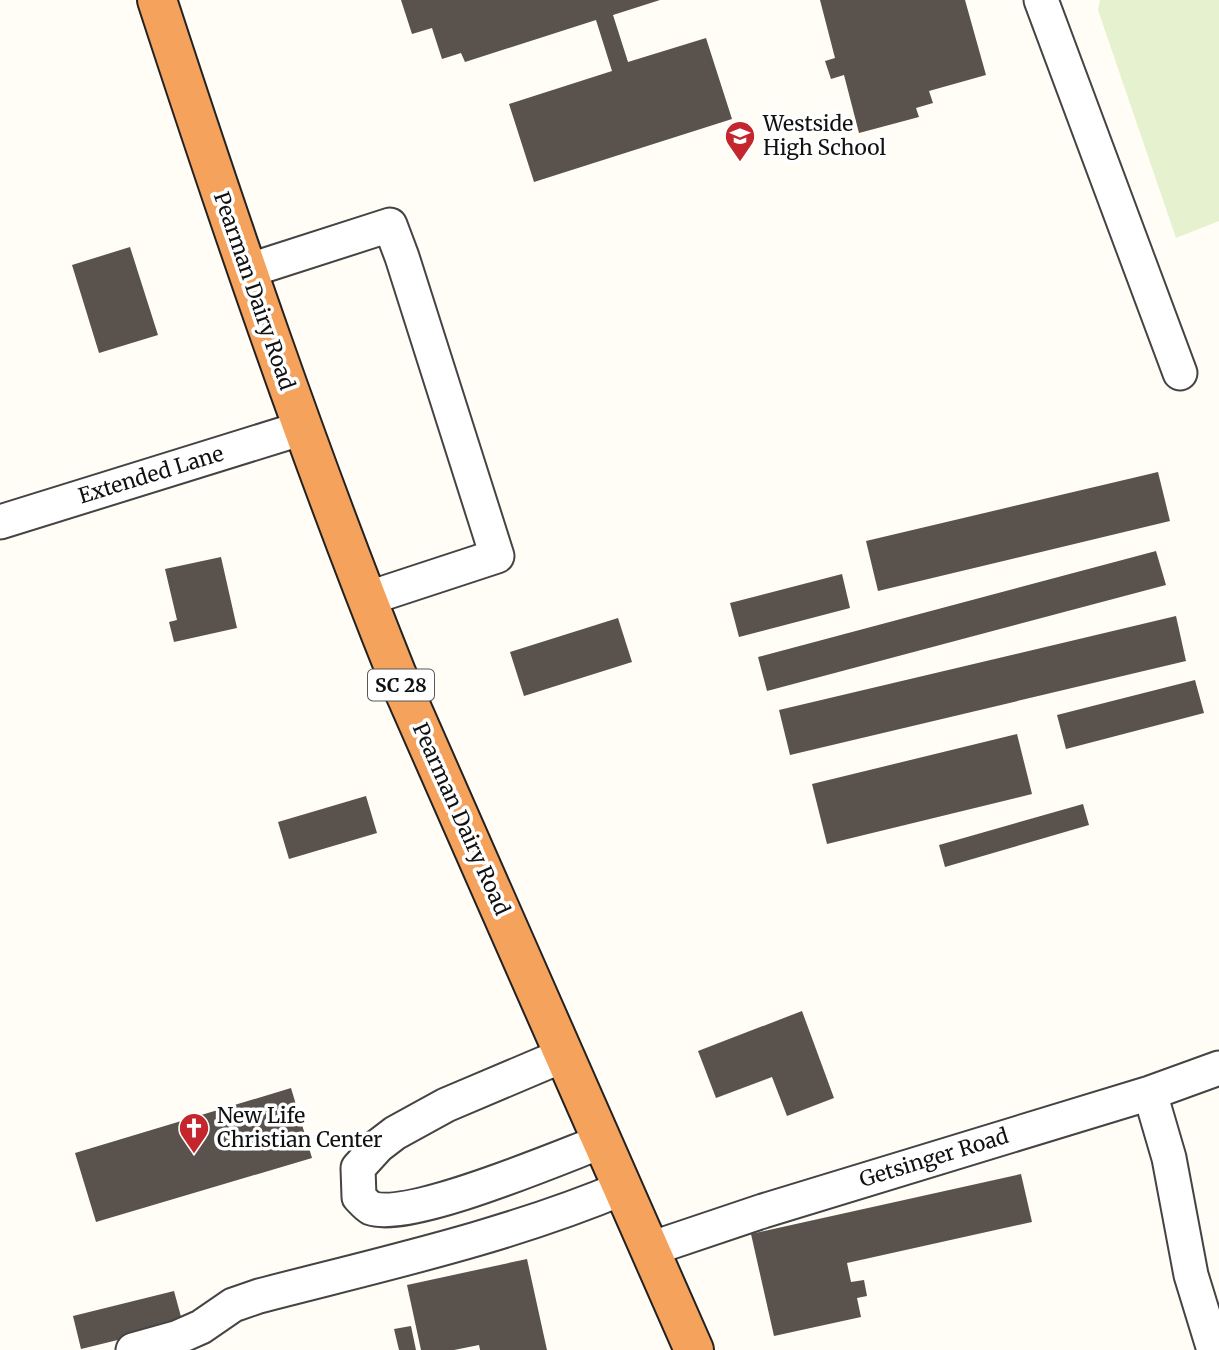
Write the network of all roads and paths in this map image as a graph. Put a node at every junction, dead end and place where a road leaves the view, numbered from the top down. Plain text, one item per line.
1 (157, 0) edge
2 (1041, 0) edge
3 (247, 271) junction
4 (1180, 373) dead end
5 (303, 428) junction
6 (0, 522) edge
7 (366, 599) junction
8 (564, 1055) junction
9 (1219, 1068) edge
10 (1150, 1093) junction
11 (603, 1141) junction
12 (623, 1188) junction
13 (650, 1249) junction
14 (133, 1350) edge
15 (694, 1350) edge
16 (1214, 1350) edge

1 - 3 highway, Pearman Dairy Road / SC 28
2 - 4 street
3 - 5 highway, Pearman Dairy Road / SC 28
3 - 7 street
5 - 6 street, Extended Lane
5 - 7 highway, Pearman Dairy Road / SC 28
7 - 8 highway, Pearman Dairy Road / SC 28
8 - 11 highway, Pearman Dairy Road / SC 28
8 - 11 street
9 - 10 street, Getsinger Road
10 - 13 street, Getsinger Road
10 - 16 street
11 - 12 highway, Pearman Dairy Road / SC 28
12 - 13 highway, Pearman Dairy Road / SC 28
12 - 14 street
13 - 15 highway, Pearman Dairy Road / SC 28

